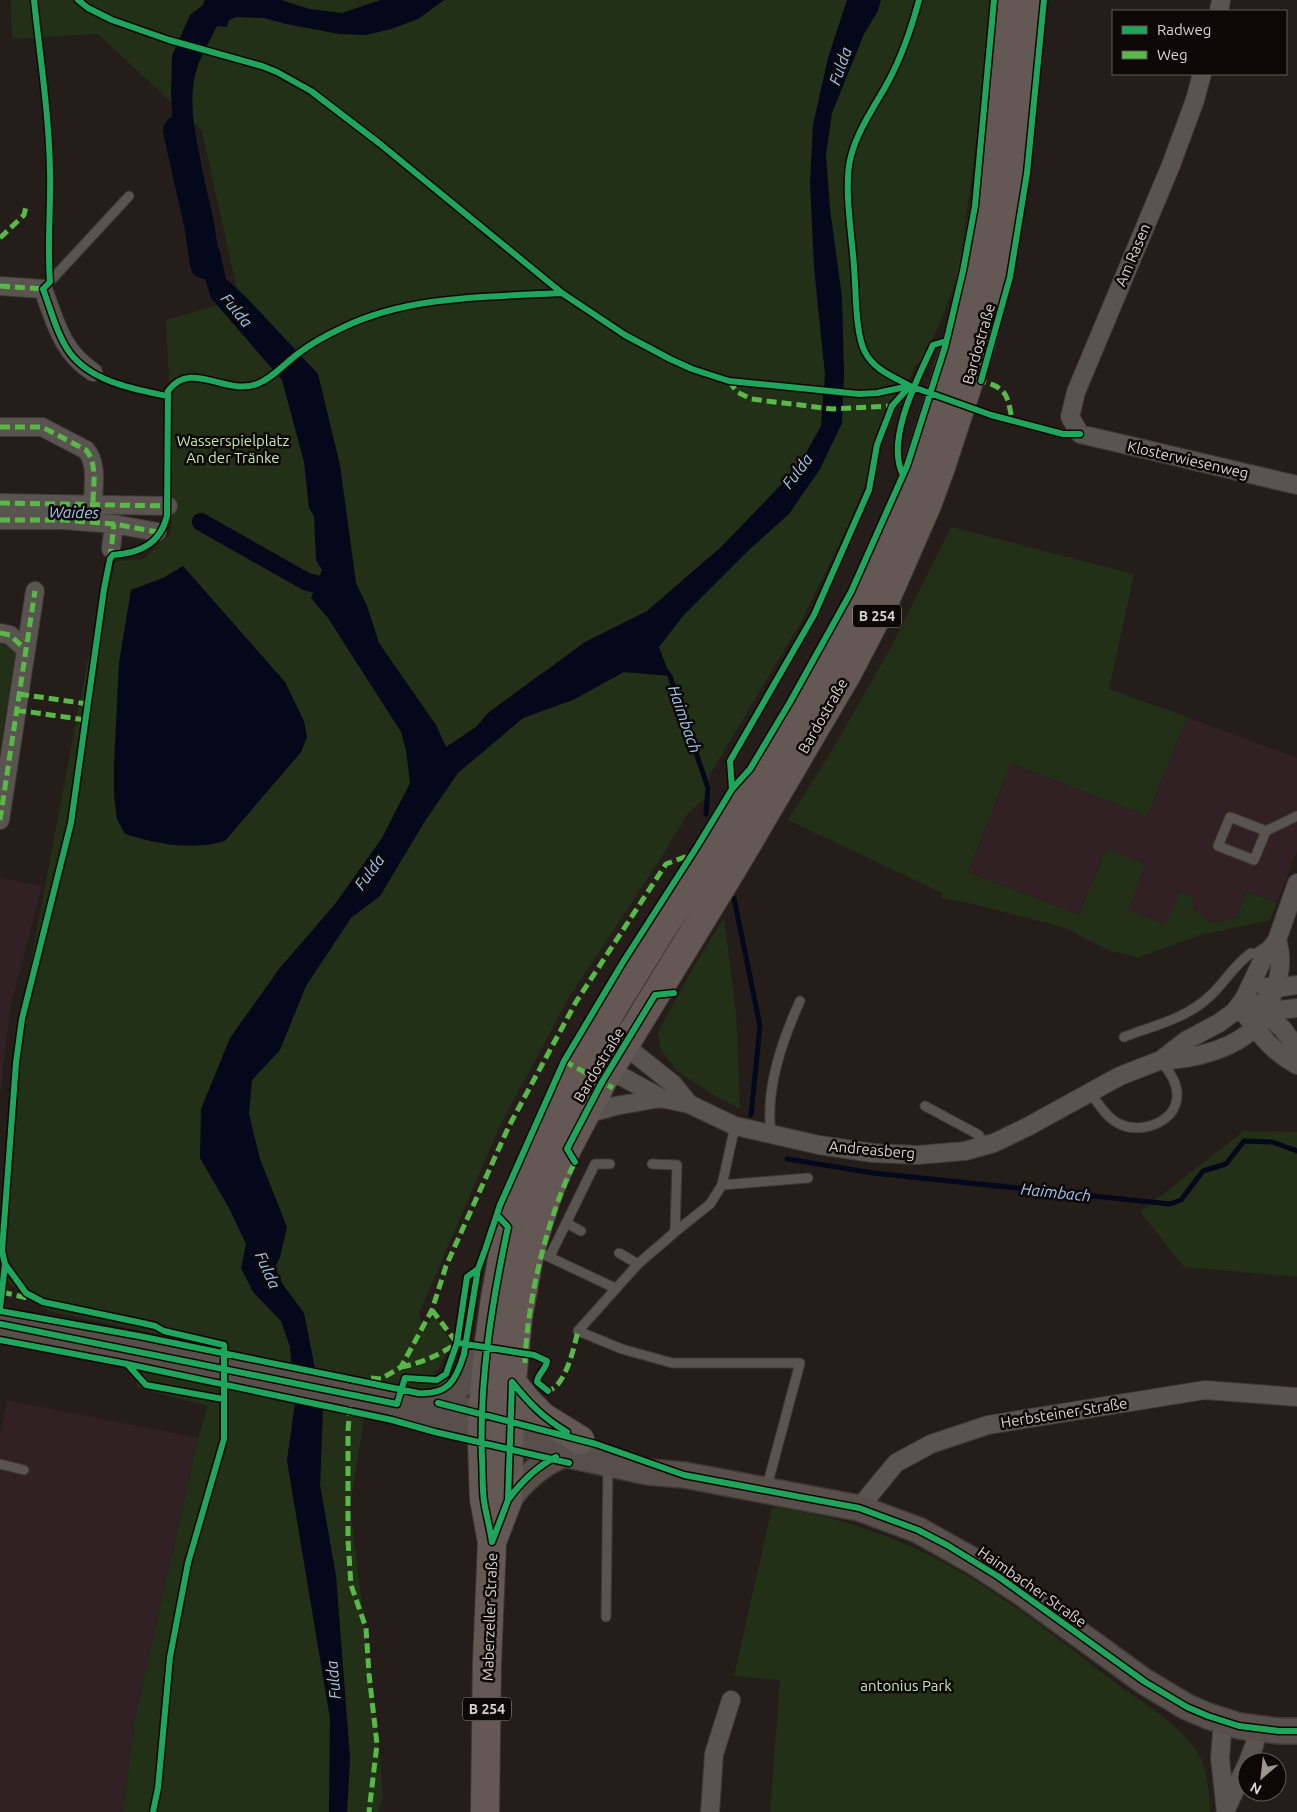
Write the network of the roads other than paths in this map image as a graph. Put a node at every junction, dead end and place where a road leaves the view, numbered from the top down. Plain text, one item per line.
1 (1008, 0) edge
2 (1031, 0) edge
3 (1202, 75) edge
4 (129, 196) dead end
5 (0, 286) edge
6 (43, 289) junction
7 (93, 372) dead end
8 (0, 427) edge
9 (1080, 434) joint
10 (1297, 485) edge
11 (0, 503) edge
12 (92, 504) junction
13 (168, 506) dead end
14 (0, 520) edge
15 (114, 524) junction
16 (156, 532) dead end
17 (111, 549) dead end
18 (35, 591) dead end
19 (0, 633) edge
20 (26, 650) junction
21 (1297, 816) edge
22 (0, 820) edge
23 (1266, 831) junction
24 (1297, 883) edge
25 (1278, 940) junction
26 (1297, 985) edge
27 (1276, 988) junction
28 (1245, 996) junction
29 (800, 1000) dead end
30 (1297, 1008) edge
31 (1263, 1016) junction
32 (1124, 1037) dead end
33 (624, 1045) junction
34 (592, 1047) junction
35 (1297, 1048) edge
36 (1161, 1060) junction
37 (1297, 1065) edge
38 (610, 1069) junction
39 (1090, 1093) junction
40 (661, 1098) junction
41 (689, 1104) junction
42 (926, 1106) dead end
43 (583, 1116) junction
44 (735, 1126) junction
45 (771, 1134) junction
46 (994, 1143) junction
47 (610, 1164) dead end
48 (652, 1164) dead end
49 (808, 1178) dead end
50 (722, 1185) junction
51 (566, 1223) junction
52 (581, 1231) dead end
53 (675, 1232) junction
54 (619, 1253) dead end
55 (540, 1254) junction
56 (638, 1264) junction
57 (615, 1288) junction
58 (0, 1324) edge
59 (488, 1342) junction
60 (512, 1382) junction
61 (1297, 1396) edge
62 (390, 1402) junction
63 (438, 1403) junction
64 (482, 1424) junction
65 (510, 1431) junction
66 (572, 1447) junction
67 (0, 1464) edge
68 (608, 1464) junction
69 (24, 1470) dead end
70 (684, 1475) junction
71 (766, 1490) junction
72 (508, 1500) junction
73 (859, 1508) junction
74 (492, 1542) junction
75 (606, 1617) dead end
76 (731, 1700) dead end
77 (1223, 1721) junction
78 (1258, 1729) junction
79 (1297, 1731) edge
80 (1252, 1752) edge
81 (1237, 1786) edge
82 (1227, 1810) edge
83 (485, 1812) edge
84 (710, 1812) edge

1 - 34 main road, Bardostraße / B 254
2 - 33 main road, Bardostraße / B 254
3 - 9 street, Am Rasen
4 - 6 lane
5 - 6 street
6 - 7 street
8 - 12 street
9 - 10 street, Klosterwiesenweg
11 - 12 street
12 - 13 street
14 - 15 street
15 - 16 street
15 - 17 street
18 - 20 street
19 - 20 street
20 - 22 street
21 - 23 lane
23 - 23 lane
24 - 25 street
25 - 27 street
25 - 28 street
25 - 32 lane
26 - 27 street
27 - 28 street
27 - 31 street
28 - 31 street
28 - 31 street
28 - 36 street, Andreasberg
29 - 45 lane
30 - 31 street
31 - 35 street
31 - 36 street, Andreasberg
31 - 37 street
33 - 34 street
33 - 38 main road, Bardostraße / B 254
33 - 41 street, Andreasberg
34 - 38 street, Andreasberg
34 - 59 main road, Bardostraße / B 254
36 - 39 street, Andreasberg
36 - 39 lane
38 - 40 street, Andreasberg
38 - 43 main road, Bardostraße / B 254
39 - 46 street, Andreasberg
40 - 41 street, Andreasberg
40 - 43 street, Andreasberg
41 - 44 street, Andreasberg
42 - 46 lane
43 - 55 main road, Bardostraße / B 254
44 - 45 street, Andreasberg
44 - 50 lane
45 - 46 street, Andreasberg
47 - 51 lane
48 - 53 lane
49 - 50 lane
50 - 53 lane
51 - 52 lane
51 - 55 lane
53 - 56 lane
54 - 56 lane
55 - 57 lane
55 - 60 main road, Bardostraße / B 254
56 - 57 lane
57 - 71 lane
58 - 62 main road
59 - 63 main road
59 - 64 main road, Bardostraße / B 254
60 - 65 main road, Bardostraße / B 254
60 - 66 main road
61 - 73 street, Herbsteiner Straße
62 - 63 main road
62 - 64 main road
63 - 64 main road
64 - 65 main road, Haimbacher Straße
64 - 74 main road, Maberzeller Straße
65 - 66 main road, Haimbacher Straße
65 - 72 main road, Maberzeller Straße / B 254
66 - 68 main road, Haimbacher Straße
66 - 70 main road, Haimbacher Straße
66 - 72 main road
67 - 69 lane
68 - 70 main road, Haimbacher Straße
68 - 75 lane
70 - 71 main road, Haimbacher Straße
71 - 73 main road, Haimbacher Straße
72 - 74 main road, Maberzeller Straße / B 254
73 - 77 main road, Haimbacher Straße
74 - 83 main road, Maberzeller Straße / B 254
76 - 84 street
77 - 78 main road, Haimbacher Straße
77 - 82 street
78 - 79 main road, Haimbacher Straße
78 - 80 street
81 - 82 street

